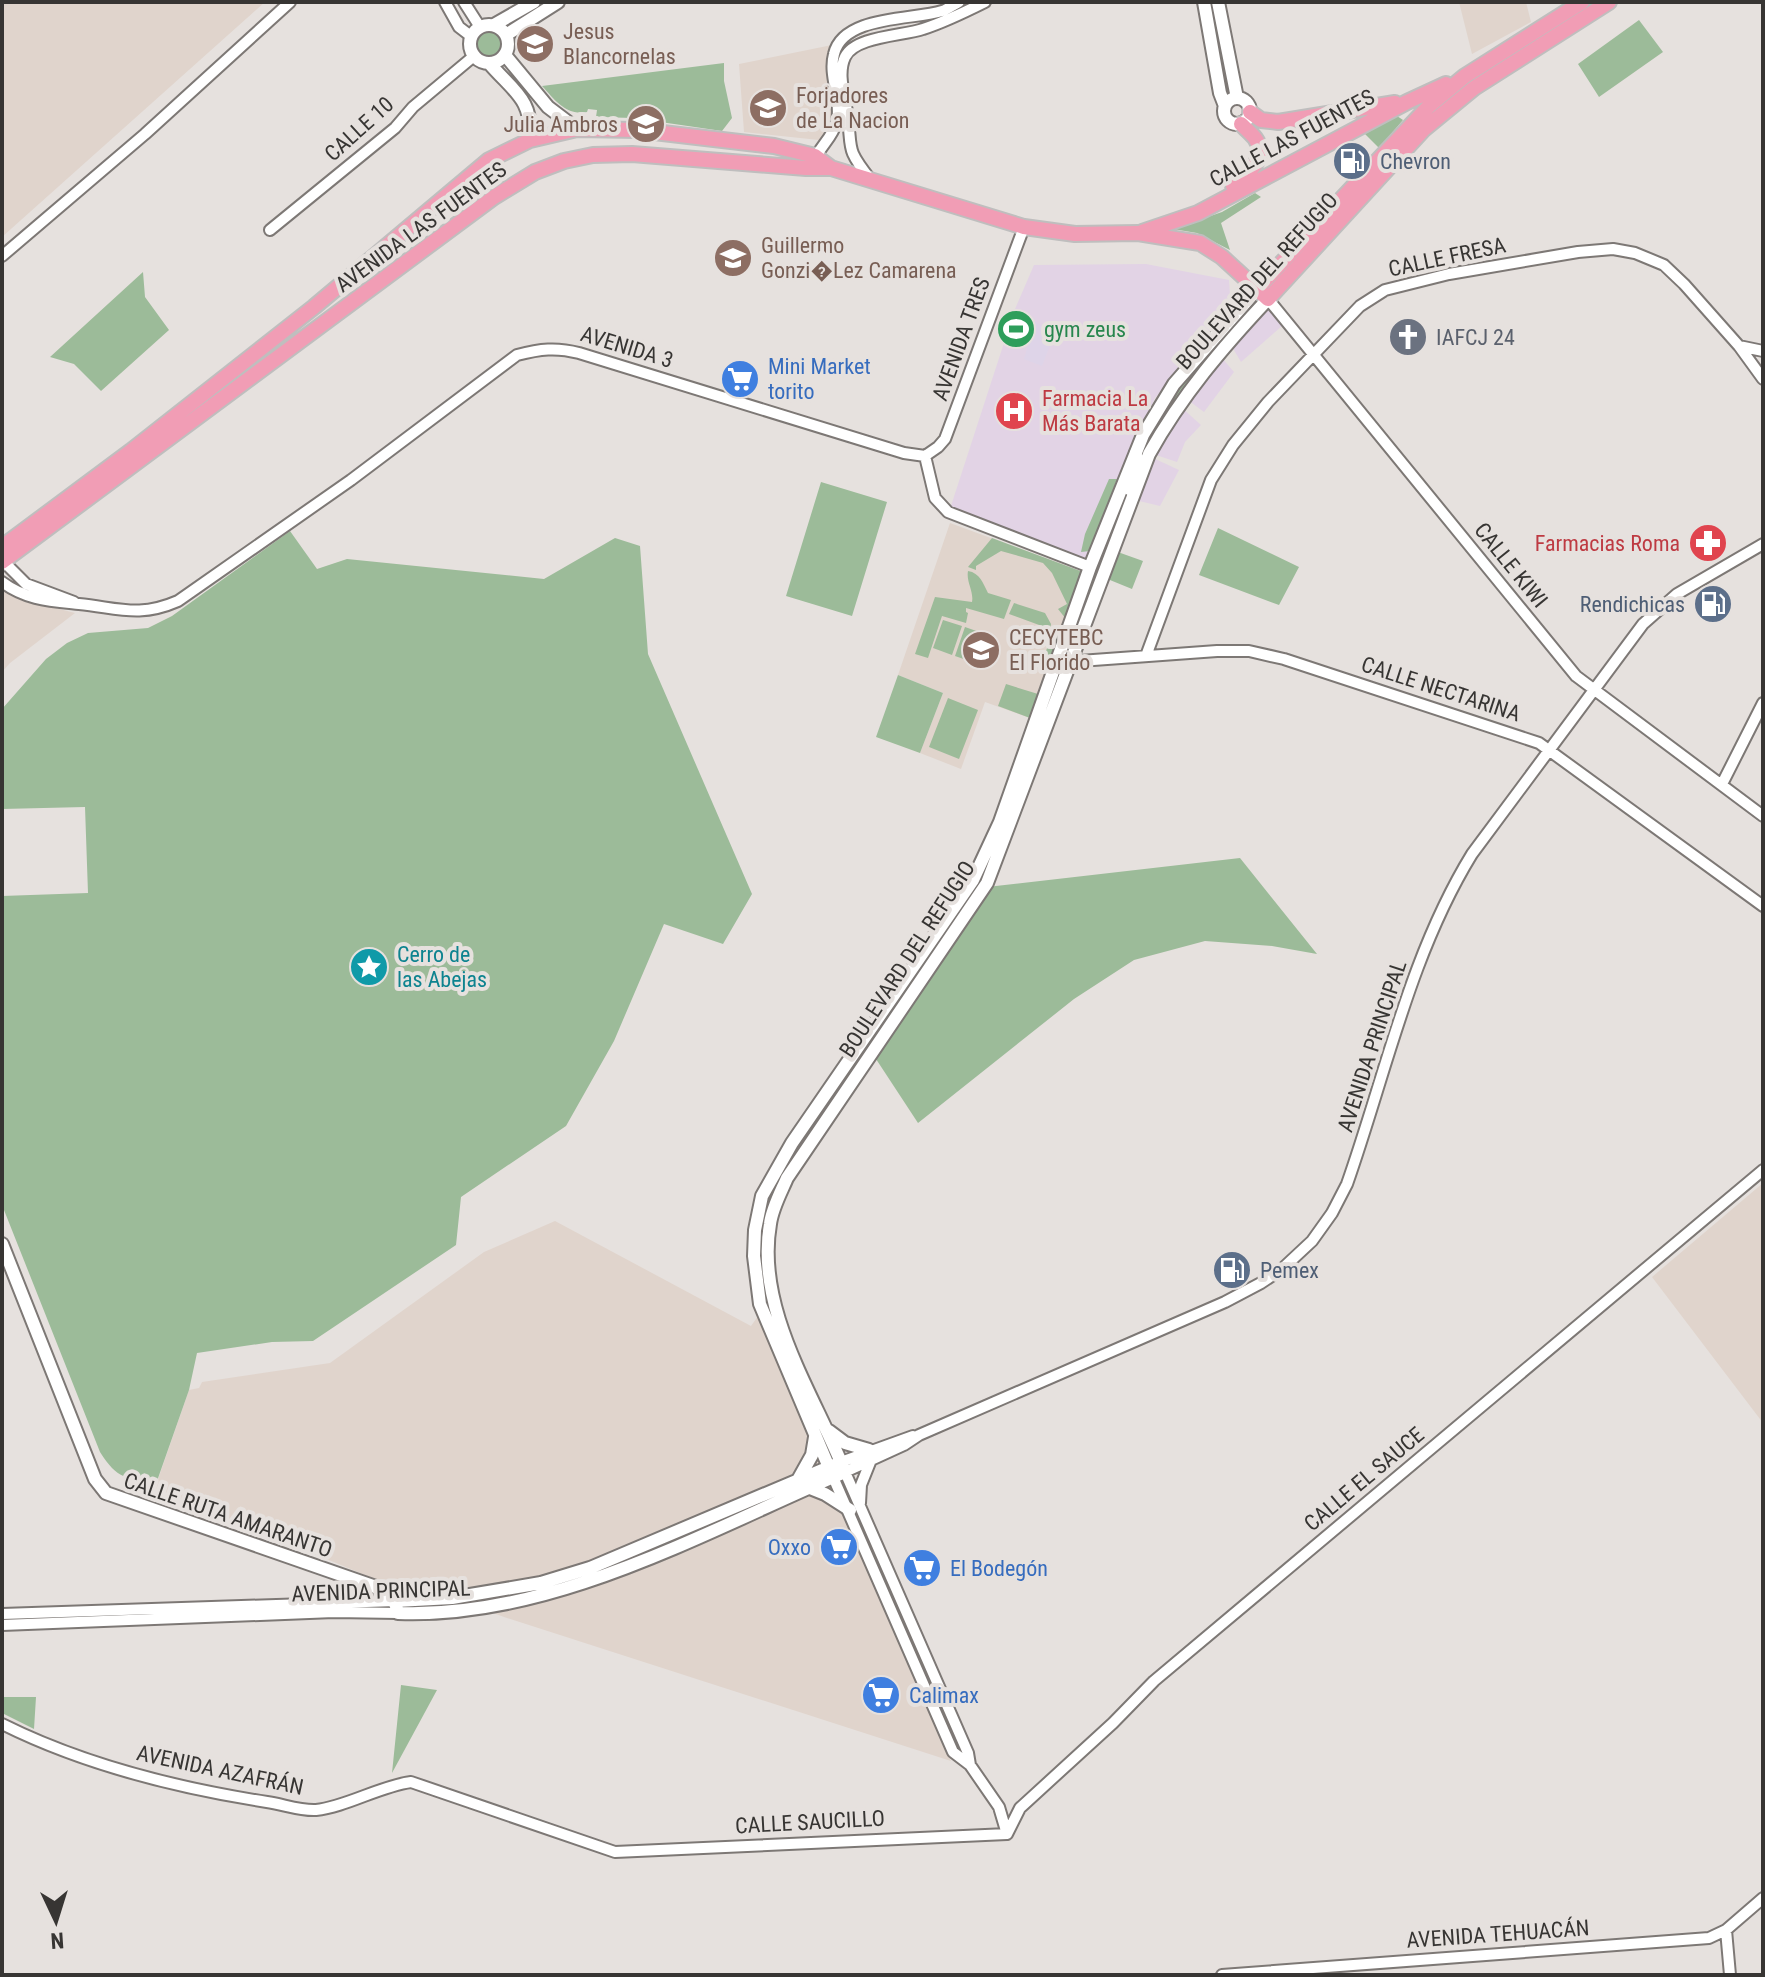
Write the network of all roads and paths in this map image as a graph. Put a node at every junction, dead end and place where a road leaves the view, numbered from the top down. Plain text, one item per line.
1 (290, 2) edge
2 (445, 2) edge
3 (464, 2) edge
4 (534, 2) edge
5 (558, 2) edge
6 (959, 2) edge
7 (985, 2) edge
8 (1204, 2) edge
9 (1218, 2) edge
10 (1582, 2) edge
11 (1609, 2) edge
12 (494, 25) junction
13 (476, 32) junction
14 (506, 35) junction
15 (505, 55) junction
16 (474, 56) junction
17 (489, 63) junction
18 (1465, 76) junction
19 (1231, 102) junction
20 (1407, 102) junction
21 (1246, 118) junction
22 (577, 129) junction
23 (530, 140) junction
24 (814, 162) junction
25 (1361, 176) junction
26 (870, 179) junction
27 (1198, 213) junction
28 (1339, 221) junction
29 (1024, 227) junction
30 (270, 230) dead end
31 (1138, 233) junction
32 (2, 256) edge
33 (1263, 293) junction
34 (1739, 346) junction
35 (1763, 351) edge
36 (1313, 355) junction
37 (1763, 379) edge
38 (1135, 453) junction
39 (925, 456) junction
40 (1125, 513) junction
41 (1763, 544) edge
42 (2, 547) edge
43 (2, 561) edge
44 (1090, 567) junction
45 (2, 582) edge
46 (33, 593) junction
47 (1146, 656) junction
48 (1056, 662) junction
49 (1070, 662) junction
50 (1595, 690) junction
51 (1763, 703) edge
52 (1548, 749) junction
53 (1722, 784) junction
54 (1763, 816) edge
55 (1763, 906) edge
56 (1763, 1170) edge
57 (2, 1244) edge
58 (821, 1433) junction
59 (870, 1455) junction
60 (837, 1469) junction
61 (798, 1480) junction
62 (810, 1488) junction
63 (855, 1507) junction
64 (689, 1534) junction
65 (397, 1607) junction
66 (2, 1614) edge
67 (2, 1625) edge
68 (2, 1724) edge
69 (1020, 1808) junction
70 (1000, 1810) junction
71 (1007, 1834) junction
72 (615, 1852) joint
73 (1763, 1898) edge
74 (1726, 1930) junction
75 (1222, 1975) edge
76 (1730, 1975) edge

1 - 32 street
2 - 13 street
3 - 13 street
4 - 12 main road
5 - 14 main road
6 - 24 street
7 - 26 street
8 - 19 main road
9 - 19 main road
10 - 18 main road, BOULEVARD DEL REFUGIO
11 - 28 main road, BOULEVARD DEL REFUGIO
12 - 13 main road
12 - 14 main road
13 - 16 main road
14 - 15 main road
15 - 17 main road
15 - 22 main road
16 - 17 main road
16 - 30 street, CALLE 10
17 - 23 main road
18 - 20 main road, CALLE LAS FUENTES
18 - 25 main road, BOULEVARD DEL REFUGIO
19 - 21 main road
19 - 21 main road
20 - 21 main road
20 - 27 main road, CALLE LAS FUENTES
21 - 27 main road
22 - 23 main road, AVENIDA LAS FUENTES
22 - 24 main road, AVENIDA LAS FUENTES
23 - 42 main road, AVENIDA LAS FUENTES
24 - 26 main road, AVENIDA LAS FUENTES
24 - 43 main road, AVENIDA LAS FUENTES
25 - 28 main road
25 - 33 main road, BOULEVARD DEL REFUGIO
26 - 29 main road
27 - 31 main road, CALLE LAS FUENTES
28 - 33 main road, BOULEVARD DEL REFUGIO
29 - 31 main road
29 - 39 street, AVENIDA TRES
31 - 33 main road
33 - 36 street, CALLE KIWI
33 - 38 main road
33 - 40 main road, BOULEVARD DEL REFUGIO
34 - 35 street
34 - 36 street, CALLE FRESA
34 - 37 street, CALLE FRESA
36 - 47 street, CALLE FRESA
36 - 50 street, CALLE KIWI
38 - 40 street
38 - 44 main road
39 - 44 street
39 - 46 street, AVENIDA 3
40 - 49 main road, BOULEVARD DEL REFUGIO
41 - 50 street, AVENIDA PRINCIPAL
43 - 46 street, AVENIDA 3
44 - 48 main road
45 - 46 street, AVENIDA 3
47 - 49 street, CALLE NECTARINA
47 - 52 street, CALLE NECTARINA
48 - 49 street, CALLE NECTARINA
48 - 58 main road
49 - 58 main road, BOULEVARD DEL REFUGIO
50 - 52 street, AVENIDA PRINCIPAL
50 - 53 street, CALLE KIWI
51 - 53 street
52 - 55 street, CALLE NECTARINA
52 - 59 street, AVENIDA PRINCIPAL
53 - 54 street, CALLE KIWI
56 - 69 street, CALLE EL SAUCE
57 - 65 main road, CALLE RUTA AMARANTO
58 - 59 main road
58 - 60 main road
58 - 61 main road
59 - 60 street, AVENIDA PRINCIPAL
59 - 63 street
60 - 61 main road, AVENIDA PRINCIPAL
60 - 62 main road, AVENIDA PRINCIPAL
60 - 63 street
61 - 64 main road, AVENIDA PRINCIPAL
62 - 63 main road
62 - 64 main road, AVENIDA PRINCIPAL
63 - 70 street
64 - 65 main road, AVENIDA PRINCIPAL
65 - 66 street, AVENIDA PRINCIPAL
65 - 67 street, AVENIDA PRINCIPAL
68 - 72 street, AVENIDA AZAFRÁN
69 - 70 street
69 - 71 street, CALLE EL SAUCE
70 - 71 street
71 - 72 street, CALLE SAUCILLO
73 - 74 street, AVENIDA TEHUACÁN
74 - 75 street, AVENIDA TEHUACÁN
74 - 76 street

